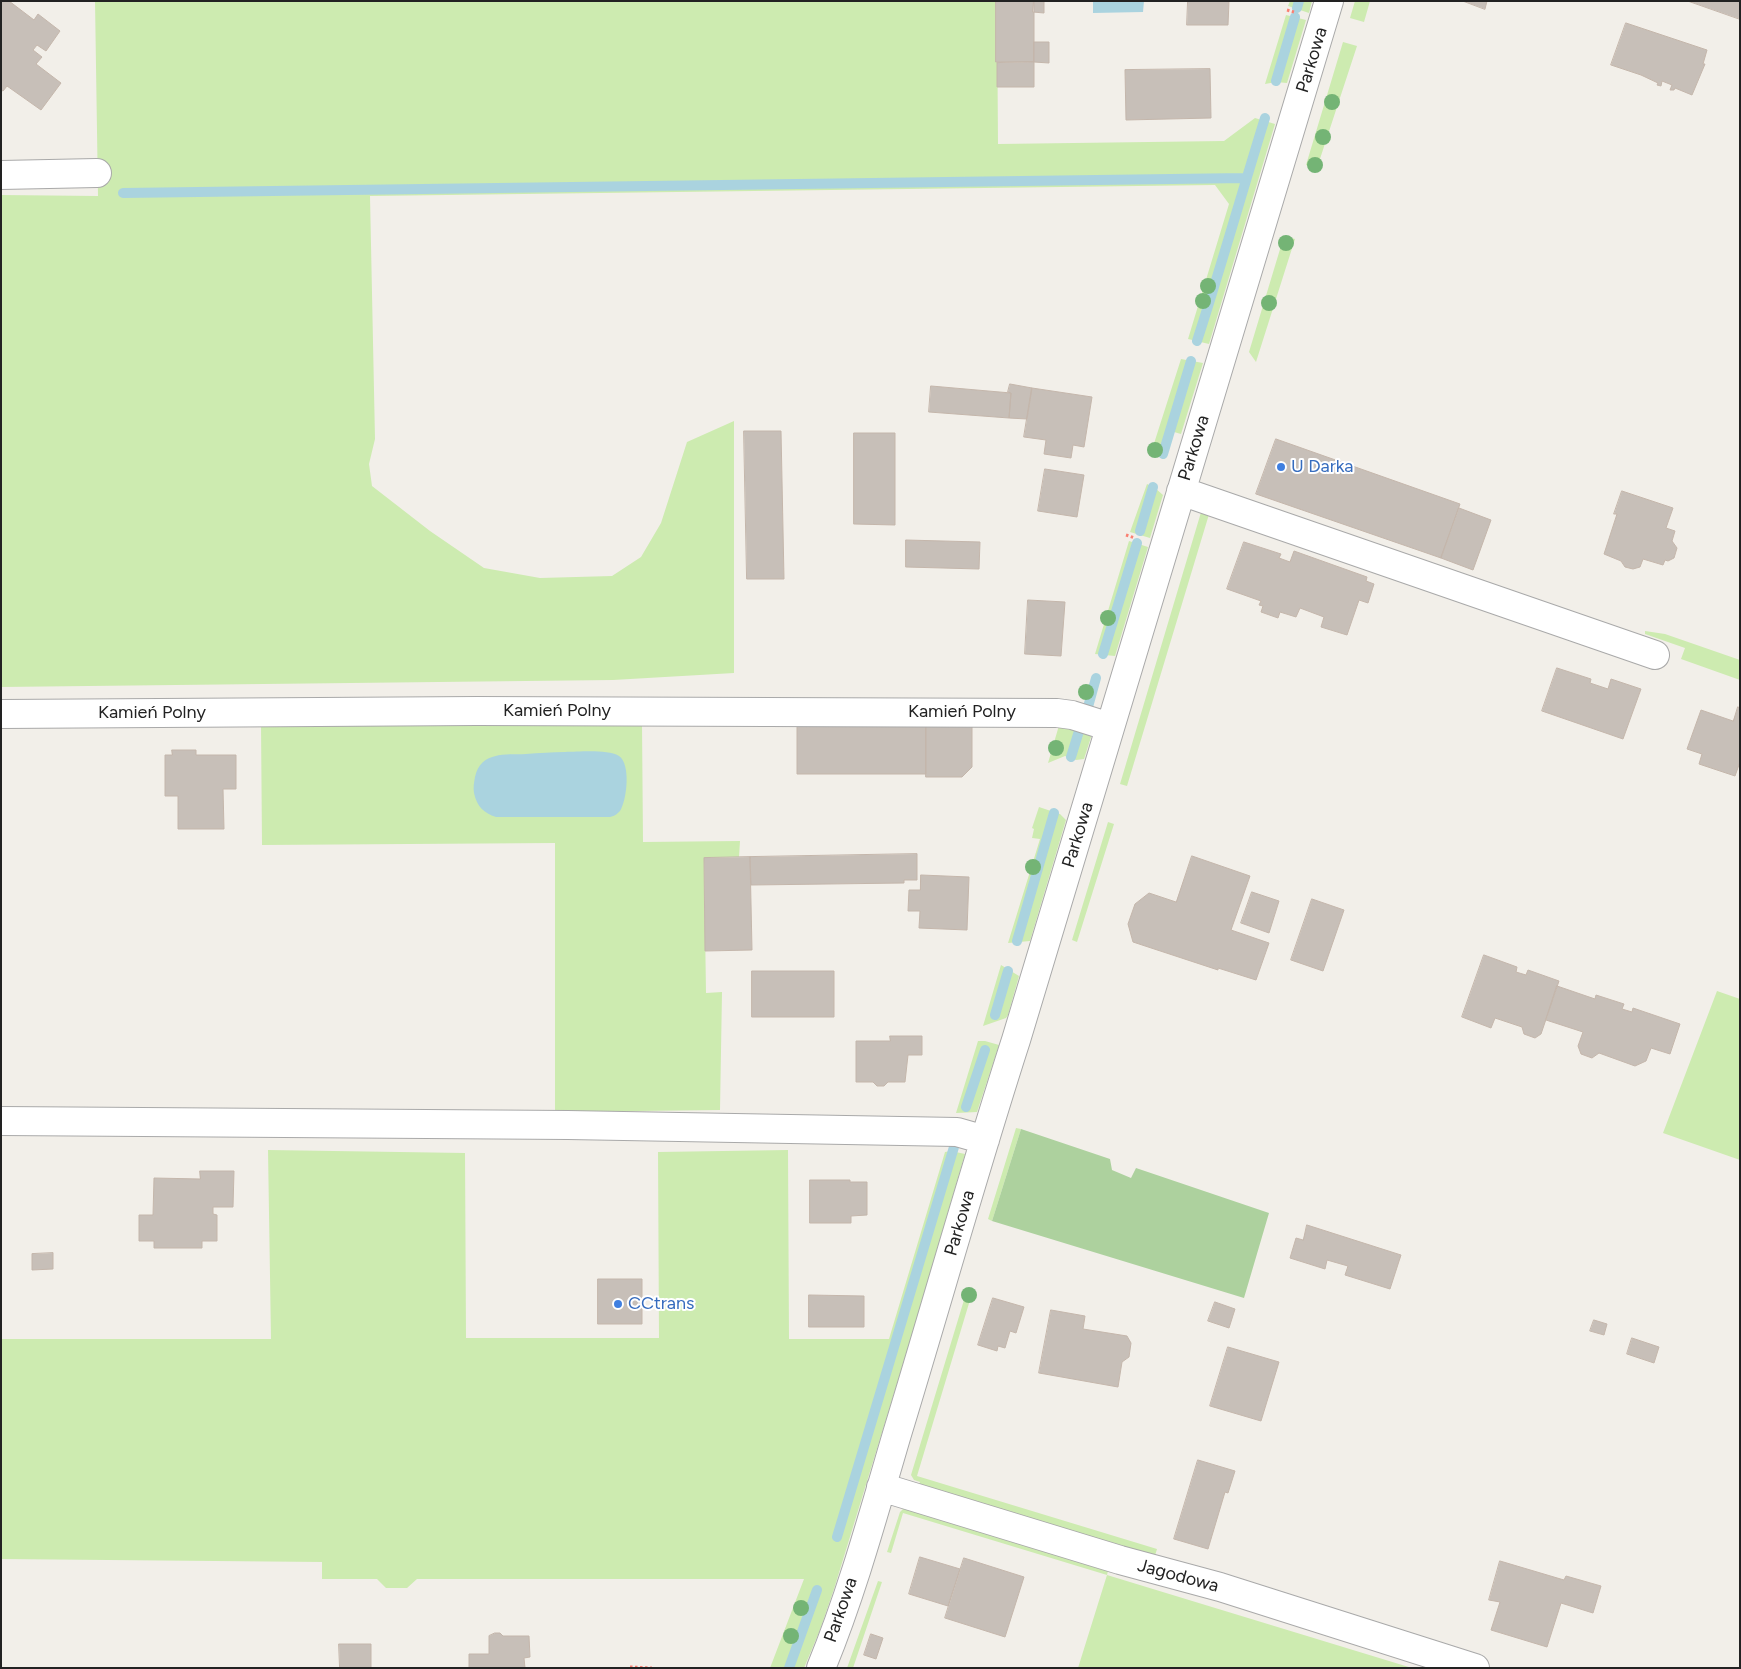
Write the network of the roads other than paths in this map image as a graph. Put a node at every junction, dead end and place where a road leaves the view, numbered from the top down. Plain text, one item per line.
1 (1329, 1) edge
2 (97, 173) dead end
3 (1, 175) edge
4 (1181, 491) junction
5 (1655, 656) dead end
6 (1, 714) edge
7 (1110, 727) junction
8 (1, 1121) edge
9 (984, 1140) junction
10 (881, 1487) junction
11 (820, 1668) edge
12 (1475, 1668) edge

1 - 4 street, Parkowa
2 - 3 street
4 - 5 street
4 - 7 street, Parkowa
6 - 7 street, Kamień Polny
7 - 9 street, Parkowa
8 - 9 street
9 - 10 street, Parkowa
10 - 11 street, Parkowa
10 - 12 street, Jagodowa

